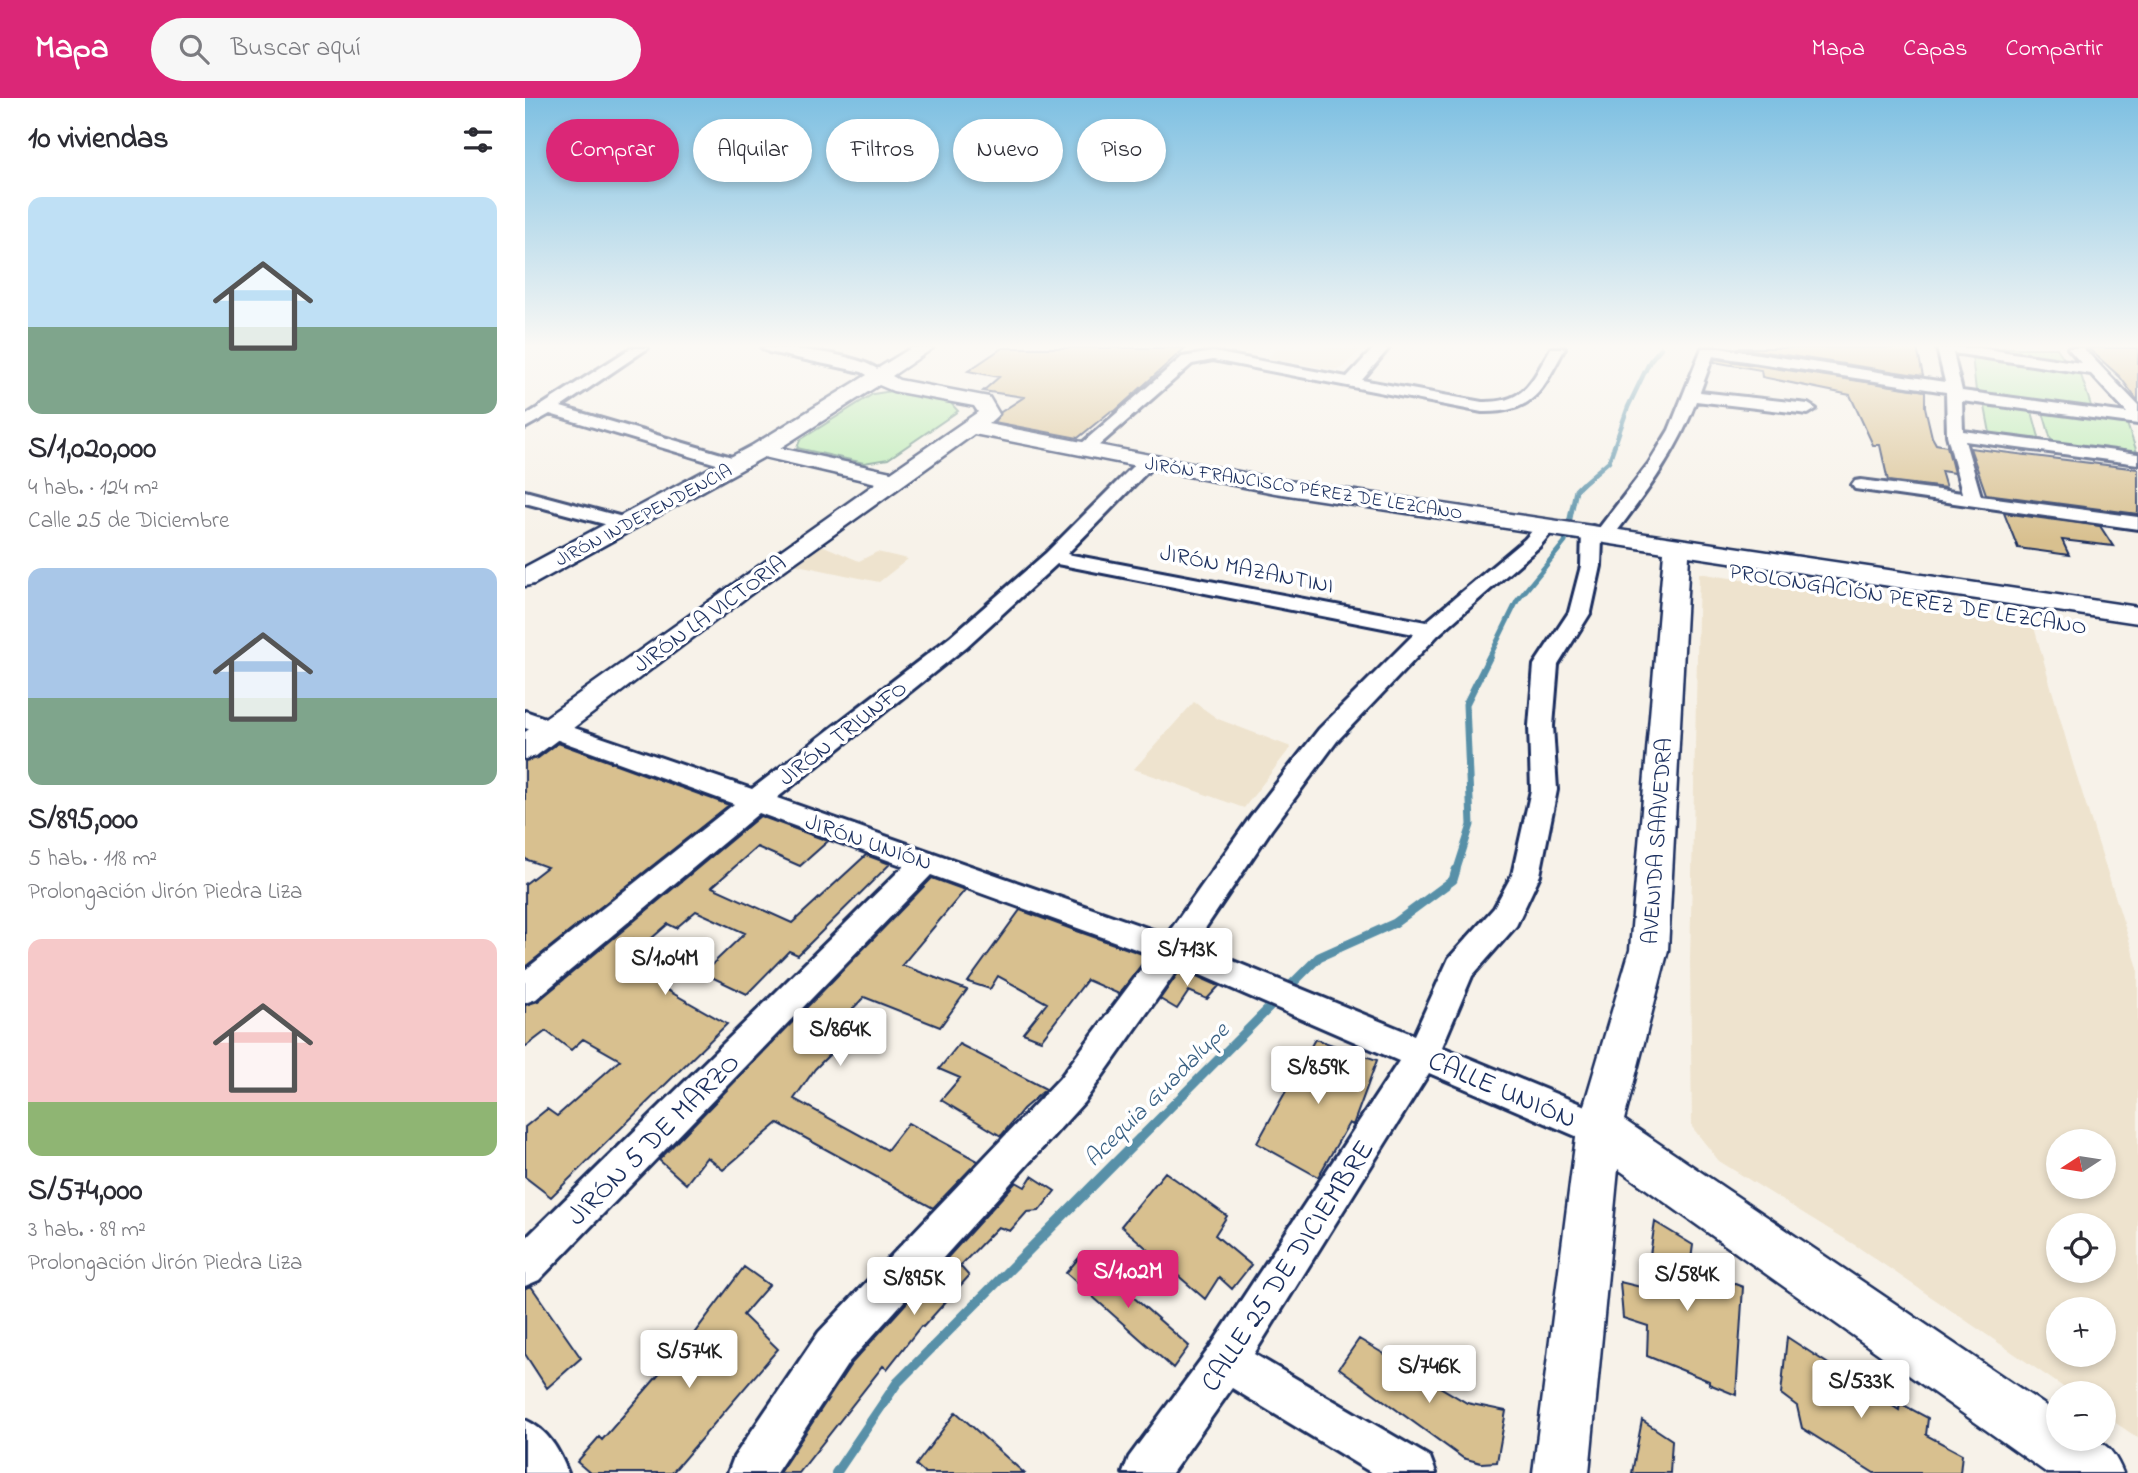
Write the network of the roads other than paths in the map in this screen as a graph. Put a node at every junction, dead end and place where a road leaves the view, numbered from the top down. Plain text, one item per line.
1 (541, 412) edge
2 (561, 412) edge
3 (822, 412) edge
4 (988, 412) edge
5 (1127, 412) edge
6 (1684, 412) edge
7 (1954, 412) edge
8 (525, 423) edge
9 (971, 427) junction
10 (1955, 435) junction
11 (761, 450) junction
12 (1083, 450) junction
13 (2138, 459) edge
14 (1147, 462) junction
15 (736, 464) junction
16 (895, 480) junction
17 (1861, 485) dead end
18 (525, 497) edge
19 (1973, 500) junction
20 (2138, 523) edge
21 (627, 524) junction
22 (1574, 530) junction
23 (1677, 554) junction
24 (1053, 557) junction
25 (525, 578) edge
26 (2138, 615) edge
27 (1430, 630) junction
28 (2138, 635) edge
29 (525, 719) edge
30 (551, 728) junction
31 (525, 748) edge
32 (755, 801) junction
33 (927, 861) junction
34 (1174, 950) junction
35 (525, 989) edge
36 (1422, 1054) junction
37 (1599, 1129) junction
38 (525, 1266) edge
39 (1226, 1361) junction
40 (525, 1442) edge
41 (547, 1473) edge
42 (750, 1473) edge
43 (1145, 1473) edge
44 (1414, 1473) edge
45 (1561, 1473) edge
46 (2095, 1473) edge

1 - 8 street
2 - 15 street
3 - 11 street, JIRÓN INDEPENDENCIA
4 - 9 street
5 - 12 street
6 - 22 street
7 - 10 street
9 - 12 street, JIRÓN FRANCISCO PÉREZ DE LEZCANO
9 - 16 street, JIRÓN LA VICTORIA
10 - 13 street
10 - 19 street
11 - 15 street, JIRÓN INDEPENDENCIA
11 - 16 street
12 - 14 street, JIRÓN FRANCISCO PÉREZ DE LEZCANO
14 - 22 street, JIRÓN FRANCISCO PÉREZ DE LEZCANO
14 - 24 street, JIRÓN TRIUNFO
15 - 21 street, JIRÓN INDEPENDENCIA
16 - 30 street, JIRÓN LA VICTORIA
17 - 19 street
18 - 21 street
19 - 20 street
21 - 25 street, JIRÓN INDEPENDENCIA
22 - 23 street, JIRÓN FRANCISCO PÉREZ DE LEZCANO
22 - 27 street
22 - 36 street, CALLE 25 DE DICIEMBRE
23 - 26 street, PROLONGACIÓN PEREZ DE LEZCANO
23 - 28 street, PROLONGACIÓN PEREZ DE LEZCANO
23 - 37 street, AVENIDA SAAVEDRA
24 - 27 street, JIRÓN MAZANTINI
24 - 32 street, JIRÓN TRIUNFO
27 - 34 street
29 - 30 street, JIRÓN UNIÓN
30 - 31 street, JIRÓN LA VICTORIA
30 - 32 street, JIRÓN UNIÓN
32 - 33 street, JIRÓN UNIÓN
32 - 35 street, JIRÓN TRIUNFO
33 - 34 street, JIRÓN UNIÓN
33 - 38 street, JIRÓN 5 DE MARZO
34 - 36 street, CALLE UNIÓN
34 - 42 street
36 - 37 street, CALLE UNIÓN
36 - 39 street, CALLE 25 DE DICIEMBRE
37 - 45 street, AVENIDA SAAVEDRA
37 - 46 street
39 - 43 street, CALLE 25 DE DICIEMBRE
39 - 44 street
40 - 41 street

